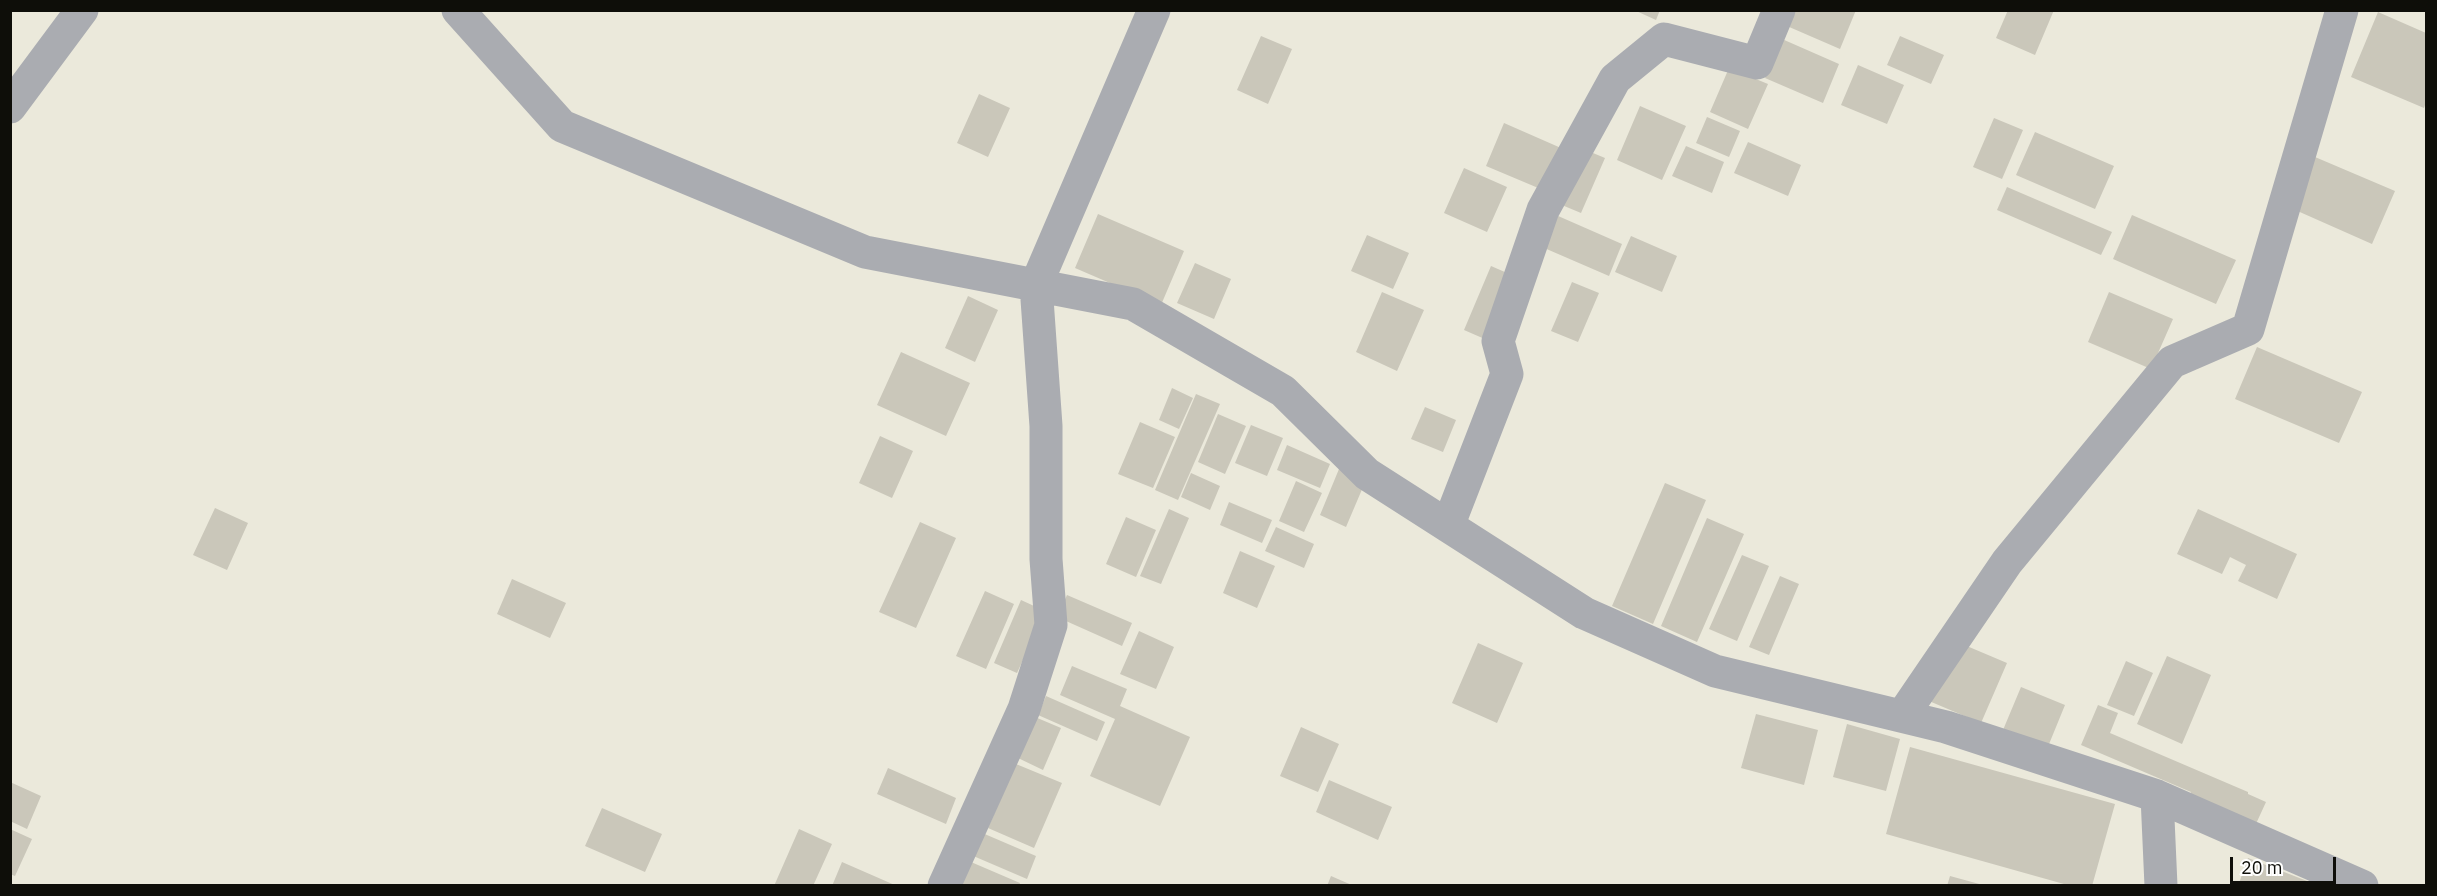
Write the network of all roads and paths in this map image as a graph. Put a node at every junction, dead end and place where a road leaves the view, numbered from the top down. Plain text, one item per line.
1 (82, 10) edge
2 (458, 10) edge
3 (1154, 10) edge
4 (1779, 10) edge
5 (2343, 10) edge
6 (10, 107) edge
7 (1036, 285) junction
8 (1448, 526) junction
9 (1902, 716) junction
10 (2157, 796) junction
11 (944, 885) edge
12 (2161, 885) edge
13 (2362, 885) edge

1 - 6 street
2 - 7 street
3 - 7 street
4 - 8 street
5 - 9 street
7 - 8 street
7 - 11 street
8 - 9 street
9 - 10 street
10 - 12 street
10 - 13 street

